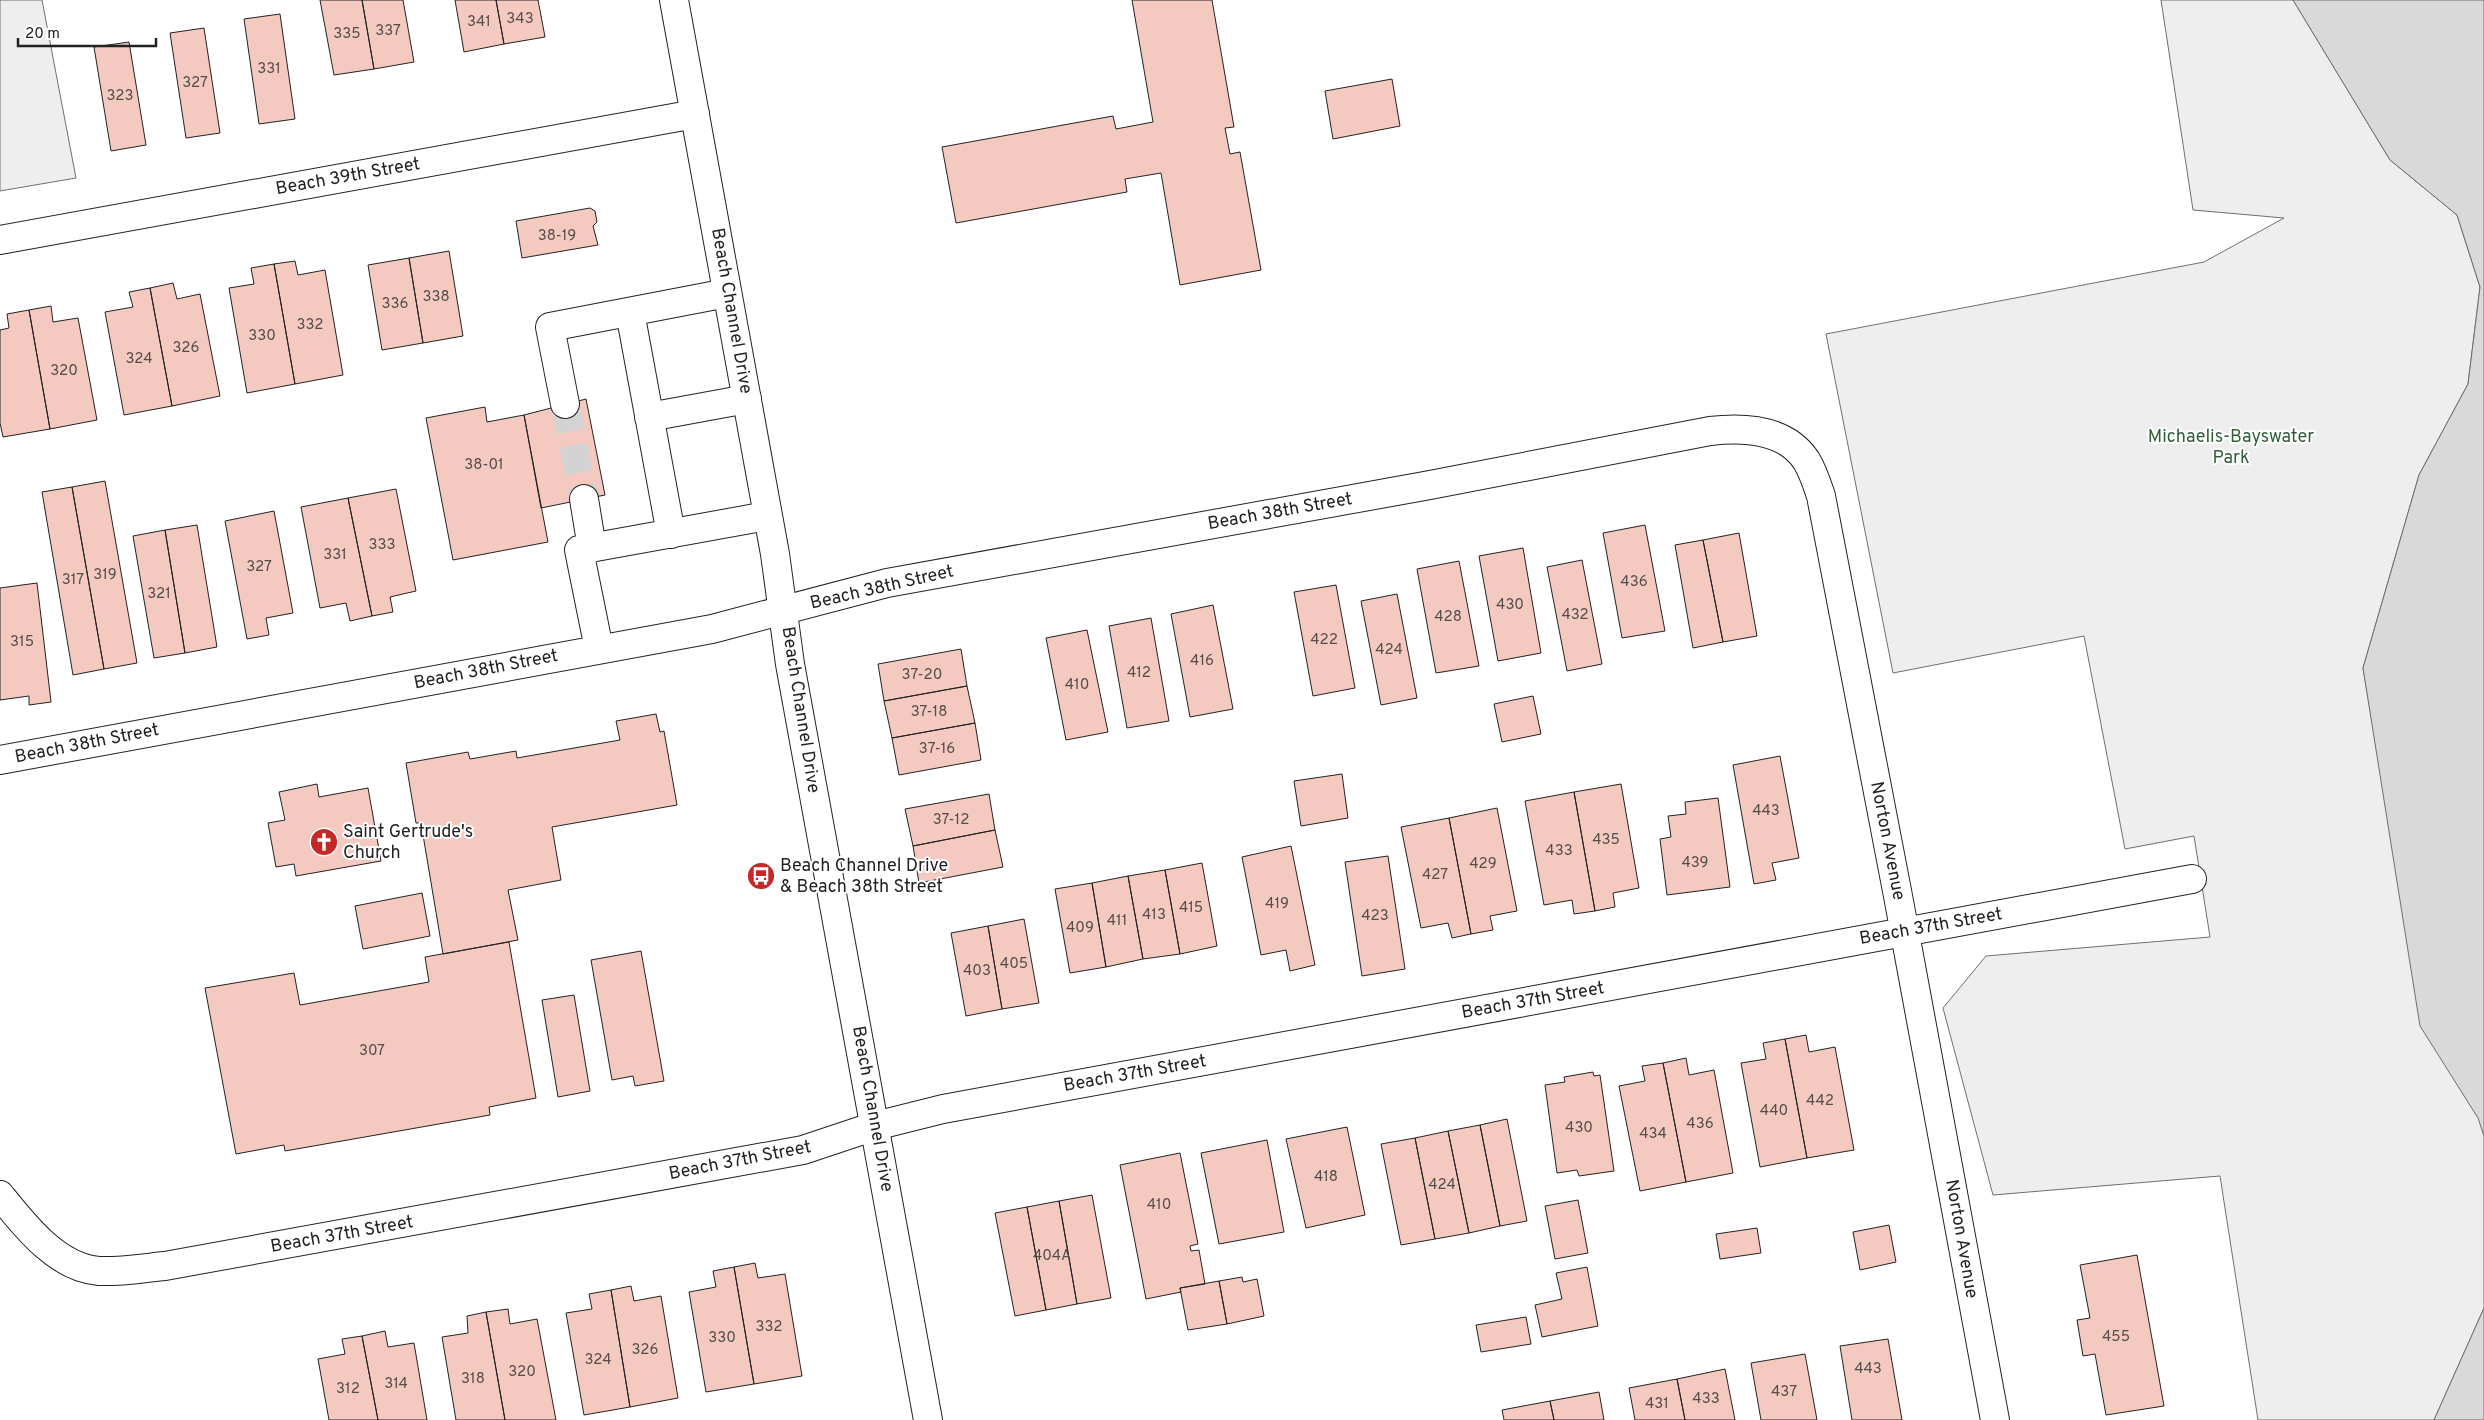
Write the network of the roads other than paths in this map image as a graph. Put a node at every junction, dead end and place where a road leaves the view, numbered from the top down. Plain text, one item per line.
1 (674, 0) edge
2 (695, 114) junction
3 (0, 240) edge
4 (727, 293) junction
5 (630, 312) junction
6 (747, 399) junction
7 (565, 404) tunnel mouth
8 (649, 418) junction
9 (1765, 433) joint
10 (584, 499) tunnel mouth
11 (767, 516) junction
12 (671, 534) junction
13 (592, 548) junction
14 (784, 611) junction
15 (599, 649) junction
16 (0, 760) edge
17 (2192, 879) dead end
18 (1905, 932) junction
19 (875, 1126) junction
20 (0, 1194) edge
21 (928, 1420) edge
22 (1995, 1420) edge

1 - 2 street, Beach Channel Drive
2 - 3 street, Beach 39th Street
2 - 4 street, Beach Channel Drive
4 - 5 street
4 - 6 street, Beach Channel Drive
5 - 7 street
5 - 8 street
6 - 8 street
6 - 11 street, Beach Channel Drive
8 - 12 street
9 - 14 street, Beach 38th Street
9 - 18 street, Norton Avenue
10 - 13 street
11 - 12 street
11 - 14 street, Beach Channel Drive
12 - 13 street
13 - 15 street
14 - 15 street, Beach 38th Street
14 - 19 street, Beach Channel Drive
15 - 16 street, Beach 38th Street
17 - 18 street, Beach 37th Street
18 - 19 street, Beach 37th Street
18 - 22 street, Norton Avenue
19 - 20 street, Beach 37th Street
19 - 21 street, Beach Channel Drive

